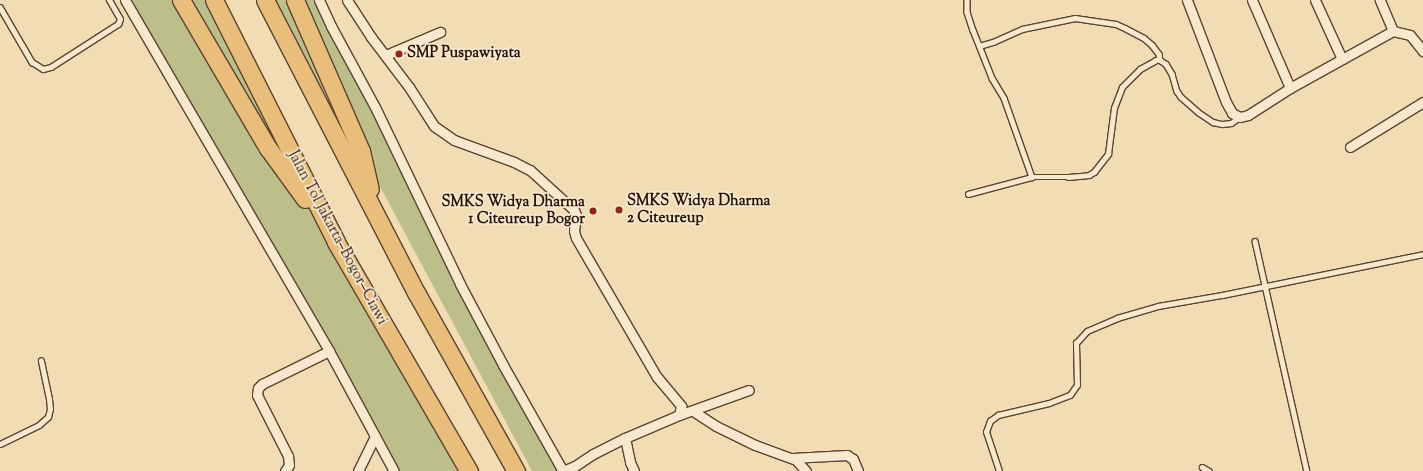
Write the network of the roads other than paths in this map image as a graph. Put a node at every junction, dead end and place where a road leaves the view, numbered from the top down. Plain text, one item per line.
1 (109, 0) edge
2 (126, 0) edge
3 (181, 0) edge
4 (214, 0) edge
5 (265, 0) edge
6 (295, 0) edge
7 (347, 0) edge
8 (967, 0) edge
9 (1188, 0) edge
10 (1252, 0) edge
11 (1315, 0) edge
12 (1380, 0) edge
13 (323, 2) edge
14 (0, 7) edge
15 (1393, 31) junction
16 (440, 32) dead end
17 (979, 46) junction
18 (1423, 51) edge
19 (386, 55) junction
20 (1342, 59) junction
21 (1160, 60) junction
22 (1290, 88) junction
23 (1423, 102) edge
24 (1240, 117) junction
25 (1350, 146) dead end
26 (1032, 177) junction
27 (968, 194) dead end
28 (378, 218) junction
29 (1255, 241) dead end
30 (336, 242) junction
31 (1423, 254) edge
32 (1265, 286) junction
33 (329, 351) junction
34 (41, 361) dead end
35 (749, 390) dead end
36 (693, 411) junction
37 (679, 415) junction
38 (374, 436) junction
39 (625, 438) junction
40 (1, 442) edge
41 (792, 458) junction
42 (1202, 467) dead end
43 (286, 471) edge
44 (358, 471) edge
45 (394, 471) edge
46 (469, 471) edge
47 (516, 471) edge
48 (563, 471) edge
49 (634, 471) edge
50 (806, 471) edge
51 (858, 471) edge
52 (999, 471) edge
53 (1209, 471) edge
54 (1307, 471) edge

1 - 14 lane
2 - 33 street
3 - 30 highway
4 - 30 highway, Jalan Tol Jakarta–Bogor–Ciawi
5 - 28 highway
6 - 28 highway
7 - 19 street
8 - 17 lane
9 - 24 street
10 - 22 street
11 - 20 street
12 - 15 street
13 - 48 street
15 - 18 street
15 - 20 street
16 - 19 street
17 - 21 lane
17 - 26 lane
19 - 37 street
20 - 22 street
21 - 24 lane
21 - 26 lane
22 - 24 street
23 - 25 street
26 - 27 lane
28 - 47 highway
29 - 32 lane
30 - 46 highway, Jalan Tol Jakarta–Bogor–Ciawi
31 - 32 lane
32 - 52 lane
32 - 54 lane
33 - 38 street
33 - 43 street
34 - 40 lane
35 - 36 street
36 - 37 street
36 - 41 street
37 - 39 street
38 - 44 street
38 - 45 street
39 - 48 street
39 - 49 street
41 - 50 street
41 - 51 street
42 - 53 lane

